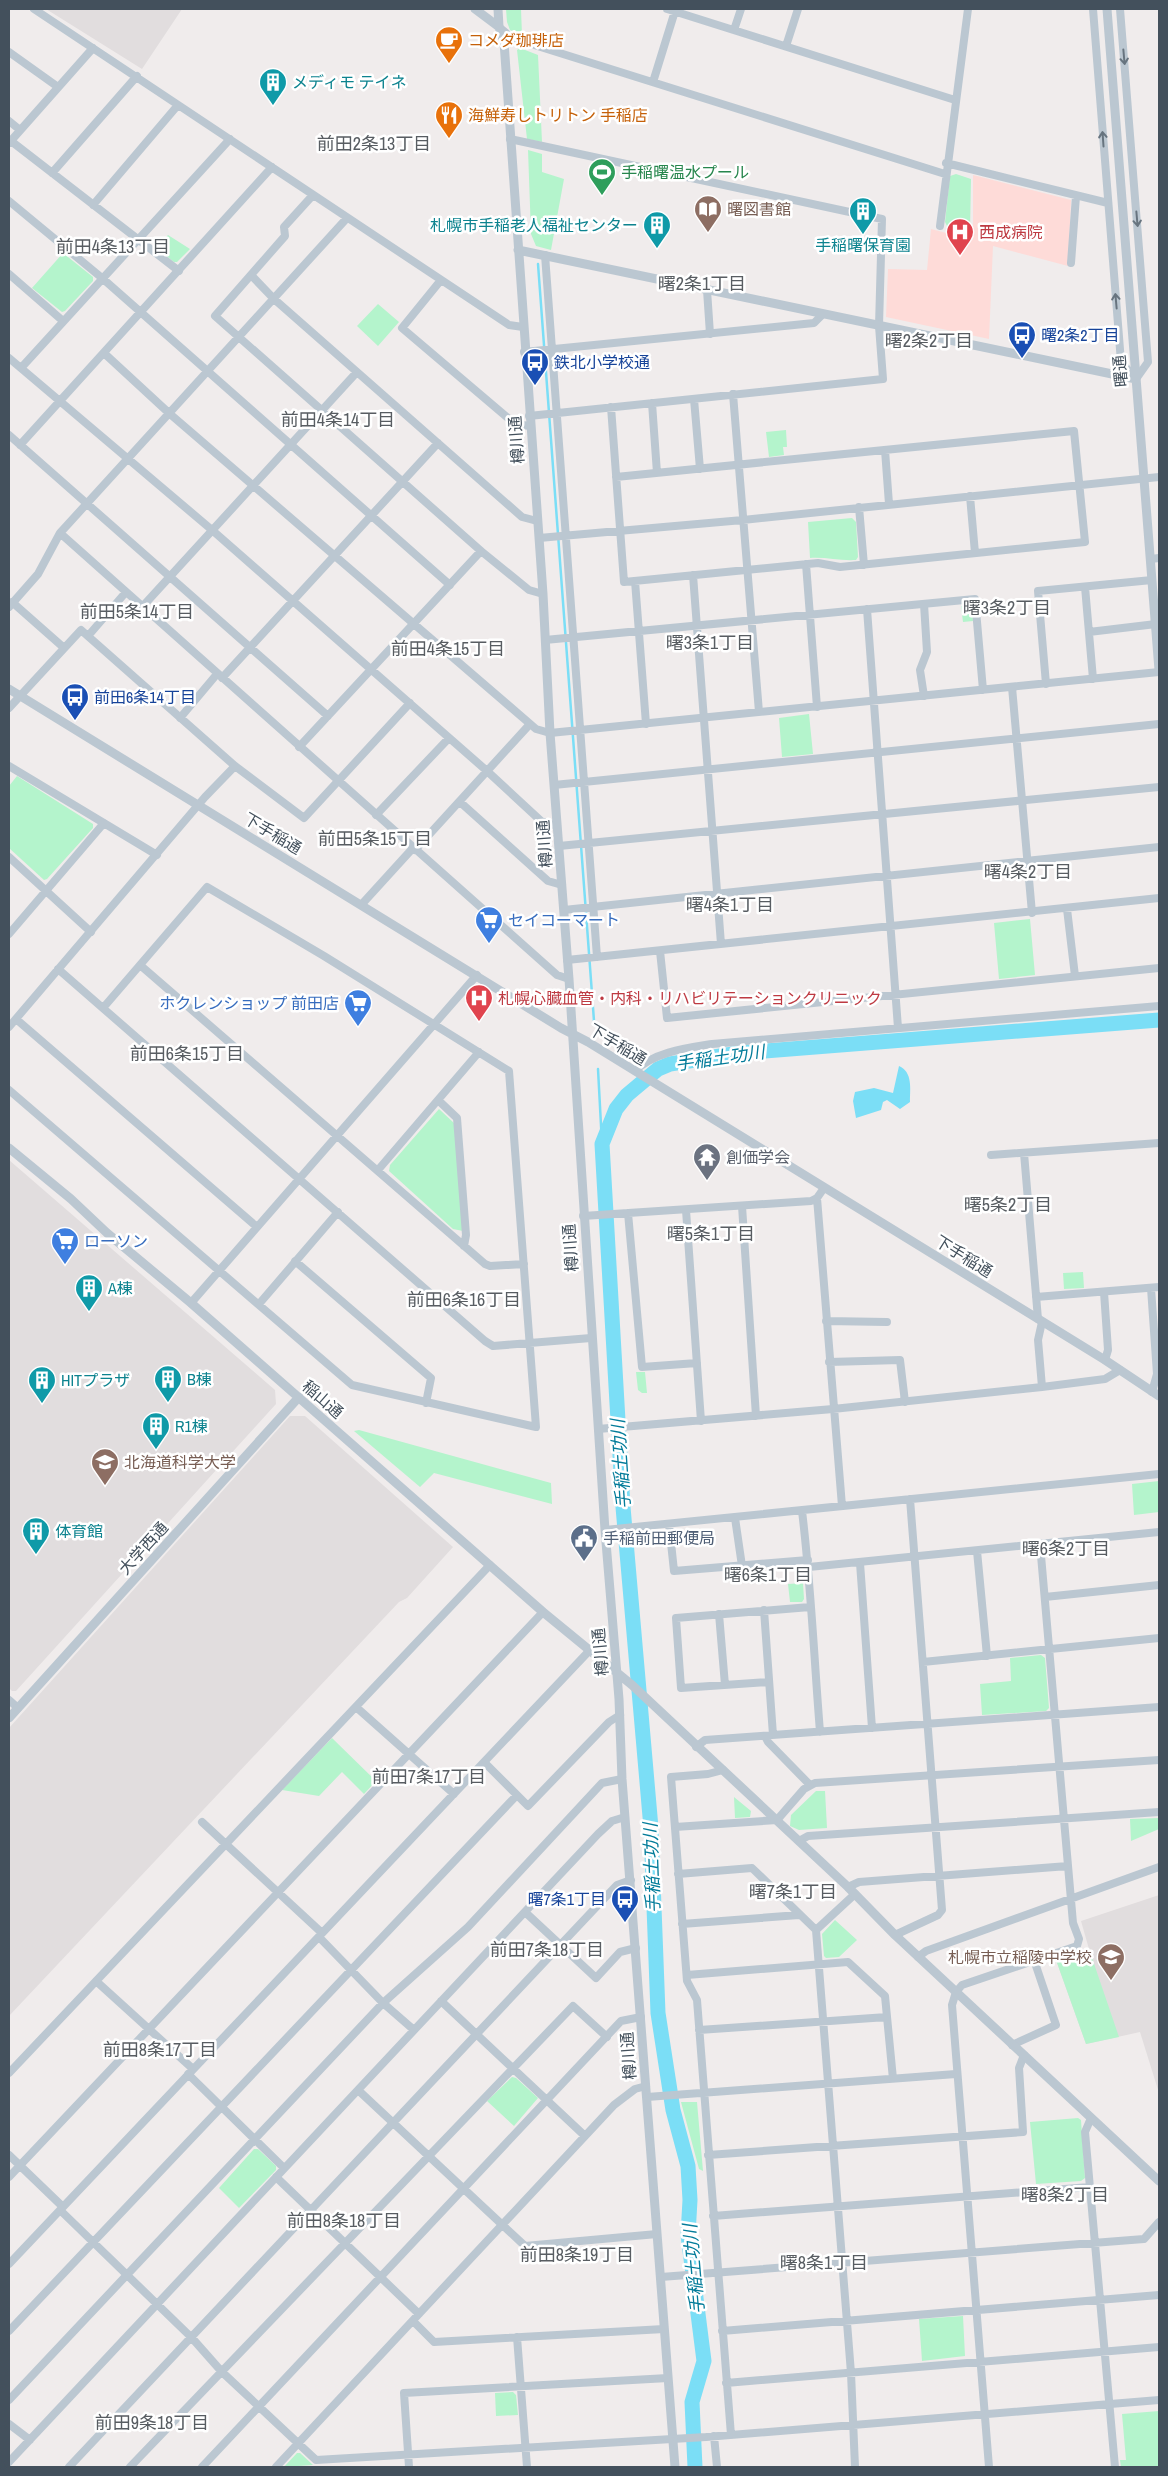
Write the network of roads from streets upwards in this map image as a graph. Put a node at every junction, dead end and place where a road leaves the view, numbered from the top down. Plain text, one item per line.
1 (34, 9) edge
2 (475, 9) edge
3 (498, 9) edge
4 (741, 9) edge
5 (798, 9) edge
6 (968, 9) edge
7 (1093, 9) edge
8 (1107, 9) edge
9 (1120, 9) edge
10 (671, 10) edge
11 (499, 26) junction
12 (734, 30) junction
13 (786, 46) junction
14 (93, 48) junction
15 (9, 52) edge
16 (137, 76) junction
17 (653, 82) junction
18 (58, 88) junction
19 (955, 100) junction
20 (178, 105) junction
21 (9, 121) edge
22 (20, 130) junction
23 (230, 139) junction
24 (510, 140) junction
25 (10, 142) edge
26 (946, 164) junction
27 (272, 167) junction
28 (52, 173) junction
29 (945, 174) junction
30 (313, 195) junction
31 (1076, 196) junction
32 (9, 201) edge
33 (1108, 203) junction
34 (93, 204) junction
35 (347, 218) junction
36 (940, 226) dead end
37 (138, 239) junction
38 (518, 250) junction
39 (545, 255) junction
40 (1071, 263) dead end
41 (179, 270) junction
42 (9, 274) edge
43 (251, 275) junction
44 (102, 278) junction
45 (441, 280) junction
46 (707, 290) junction
47 (274, 299) junction
48 (141, 313) junction
49 (823, 314) junction
50 (63, 321) junction
51 (879, 326) junction
52 (523, 327) junction
53 (710, 334) junction
54 (240, 338) junction
55 (547, 350) junction
56 (524, 352) junction
57 (105, 354) junction
58 (9, 358) edge
59 (21, 368) junction
60 (208, 372) junction
61 (357, 372) junction
62 (1136, 379) junction
63 (733, 394) junction
64 (694, 399) junction
65 (61, 401) junction
66 (652, 403) junction
67 (610, 407) junction
68 (321, 410) junction
69 (555, 413) junction
70 (170, 414) junction
71 (529, 416) junction
72 (530, 426) junction
73 (9, 435) edge
74 (438, 443) junction
75 (290, 444) junction
76 (20, 445) junction
77 (885, 450) junction
78 (130, 458) junction
79 (740, 465) junction
80 (700, 469) junction
81 (657, 473) junction
82 (1159, 476) edge
83 (616, 477) junction
84 (1145, 478) junction
85 (402, 481) junction
86 (1080, 485) junction
87 (253, 486) junction
88 (970, 496) junction
89 (88, 504) junction
90 (889, 504) junction
91 (859, 507) junction
92 (371, 516) junction
93 (743, 520) junction
94 (537, 521) junction
95 (212, 530) junction
96 (619, 530) junction
97 (60, 533) junction
98 (561, 536) junction
99 (539, 538) junction
100 (481, 552) junction
101 (975, 553) junction
102 (334, 555) junction
103 (1155, 559) edge
104 (806, 564) junction
105 (864, 565) junction
106 (747, 570) junction
107 (693, 575) junction
108 (169, 577) junction
109 (1152, 580) junction
110 (635, 581) junction
111 (450, 585) junction
112 (1085, 587) junction
113 (126, 592) junction
114 (543, 594) junction
115 (293, 601) junction
116 (11, 604) edge
117 (924, 604) junction
118 (143, 606) junction
119 (867, 609) junction
120 (809, 614) junction
121 (751, 620) junction
122 (414, 624) junction
123 (1156, 624) junction
124 (696, 625) junction
125 (638, 631) junction
126 (1089, 632) junction
127 (88, 636) junction
128 (569, 638) junction
129 (545, 640) junction
130 (63, 647) junction
131 (250, 648) junction
132 (1159, 662) edge
133 (372, 670) junction
134 (1159, 671) edge
135 (220, 676) junction
136 (1093, 679) junction
137 (1046, 684) junction
138 (1012, 687) junction
139 (9, 689) edge
140 (983, 690) junction
141 (19, 696) junction
142 (924, 696) junction
143 (874, 701) junction
144 (410, 703) junction
145 (817, 706) junction
146 (9, 708) edge
147 (758, 712) junction
148 (328, 716) junction
149 (180, 718) junction
150 (702, 718) junction
151 (530, 724) junction
152 (646, 724) junction
153 (1159, 724) edge
154 (575, 731) junction
155 (550, 733) junction
156 (449, 738) junction
157 (1016, 738) junction
158 (299, 747) junction
159 (878, 753) junction
160 (9, 766) edge
161 (235, 766) junction
162 (706, 770) junction
163 (487, 771) junction
164 (339, 782) junction
165 (579, 783) junction
166 (554, 785) junction
167 (1159, 787) edge
168 (1022, 799) junction
169 (460, 802) junction
170 (199, 806) junction
171 (882, 814) junction
172 (376, 815) junction
173 (104, 823) junction
174 (557, 826) junction
175 (711, 831) junction
176 (584, 844) junction
177 (559, 846) junction
178 (1159, 847) edge
179 (414, 849) junction
180 (157, 855) junction
181 (9, 857) edge
182 (1026, 862) junction
183 (888, 877) junction
184 (562, 885) junction
185 (46, 891) junction
186 (717, 894) junction
187 (1159, 898) edge
188 (362, 904) junction
189 (591, 907) junction
190 (1068, 909) junction
191 (564, 910) junction
192 (1032, 913) junction
193 (891, 927) junction
194 (90, 932) junction
195 (9, 934) edge
196 (721, 944) junction
197 (660, 951) junction
198 (592, 958) junction
199 (567, 960) junction
200 (140, 965) junction
201 (1159, 968) edge
202 (58, 970) junction
203 (477, 975) junction
204 (1075, 976) junction
205 (569, 979) junction
206 (896, 994) junction
207 (1159, 1006) edge
208 (103, 1008) junction
209 (16, 1019) junction
210 (434, 1025) junction
211 (9, 1027) edge
212 (898, 1028) junction
213 (571, 1034) junction
214 (478, 1052) junction
215 (635, 1071) junction
216 (9, 1090) edge
217 (438, 1100) junction
218 (338, 1135) junction
219 (1159, 1144) edge
220 (9, 1148) edge
221 (1024, 1153) junction
222 (991, 1155) dead end
223 (378, 1170) junction
224 (300, 1180) junction
225 (824, 1188) junction
226 (817, 1198) junction
227 (742, 1206) junction
228 (686, 1210) junction
229 (338, 1212) junction
230 (628, 1213) junction
231 (583, 1216) junction
232 (257, 1227) junction
233 (464, 1246) junction
234 (295, 1261) junction
235 (524, 1264) junction
236 (220, 1271) junction
237 (1155, 1288) edge
238 (1104, 1292) junction
239 (1036, 1297) junction
240 (191, 1303) junction
241 (259, 1304) junction
242 (826, 1321) junction
243 (1040, 1321) junction
244 (887, 1322) dead end
245 (592, 1338) junction
246 (530, 1343) junction
247 (1104, 1360) junction
248 (829, 1362) junction
249 (697, 1363) junction
250 (1120, 1370) junction
251 (1158, 1374) edge
252 (1042, 1387) junction
253 (1156, 1394) edge
254 (299, 1397) junction
255 (905, 1402) junction
256 (426, 1403) junction
257 (833, 1409) junction
258 (756, 1416) junction
259 (701, 1421) junction
260 (598, 1429) junction
261 (1159, 1474) edge
262 (910, 1500) junction
263 (842, 1506) junction
264 (802, 1511) junction
265 (735, 1518) junction
266 (669, 1524) junction
267 (605, 1530) junction
268 (1159, 1532) edge
269 (1040, 1544) junction
270 (977, 1551) junction
271 (915, 1558) junction
272 (860, 1563) junction
273 (809, 1564) junction
274 (490, 1565) junction
275 (742, 1566) junction
276 (1159, 1585) edge
277 (1045, 1597) junction
278 (810, 1606) junction
279 (764, 1610) junction
280 (543, 1612) junction
281 (719, 1614) junction
282 (1159, 1638) edge
283 (1049, 1649) junction
284 (590, 1650) junction
285 (987, 1656) junction
286 (923, 1662) junction
287 (617, 1673) junction
288 (770, 1682) junction
289 (725, 1685) junction
290 (9, 1700) edge
291 (1159, 1706) edge
292 (356, 1707) junction
293 (18, 1708) junction
294 (1054, 1714) junction
295 (620, 1715) junction
296 (9, 1718) edge
297 (928, 1724) junction
298 (872, 1728) junction
299 (820, 1732) junction
300 (769, 1735) junction
301 (696, 1747) junction
302 (408, 1755) junction
303 (1159, 1760) edge
304 (484, 1762) junction
305 (1059, 1767) junction
306 (724, 1770) junction
307 (932, 1776) junction
308 (622, 1779) junction
309 (810, 1785) junction
310 (454, 1794) junction
311 (517, 1795) junction
312 (1159, 1812) edge
313 (625, 1817) junction
314 (1064, 1818) junction
315 (777, 1820) junction
316 (202, 1822) dead end
317 (936, 1826) junction
318 (675, 1827) junction
319 (799, 1841) junction
320 (226, 1844) junction
321 (1068, 1866) junction
322 (1159, 1867) edge
323 (678, 1874) junction
324 (939, 1875) junction
325 (631, 1880) junction
326 (851, 1890) junction
327 (278, 1892) junction
328 (1072, 1899) junction
329 (525, 1912) junction
330 (799, 1914) junction
331 (682, 1924) junction
332 (816, 1930) junction
333 (321, 1935) junction
334 (895, 1935) junction
335 (560, 1945) junction
336 (636, 1948) junction
337 (918, 1957) junction
338 (1034, 1960) junction
339 (819, 1965) junction
340 (351, 1970) junction
341 (687, 1976) junction
342 (96, 1981) junction
343 (956, 1992) junction
344 (441, 2001) junction
345 (383, 2003) junction
346 (640, 2017) junction
347 (887, 2017) junction
348 (823, 2021) junction
349 (148, 2029) junction
350 (414, 2030) junction
351 (699, 2030) junction
352 (477, 2034) junction
353 (606, 2037) junction
354 (1012, 2045) junction
355 (1024, 2055) junction
356 (513, 2068) junction
357 (191, 2072) junction
358 (9, 2073) edge
359 (956, 2074) junction
360 (893, 2078) junction
361 (827, 2083) junction
362 (646, 2086) junction
363 (358, 2090) junction
364 (702, 2092) junction
365 (646, 2097) junction
366 (548, 2100) junction
367 (222, 2106) junction
368 (1091, 2118) junction
369 (393, 2124) junction
370 (585, 2136) junction
371 (255, 2138) junction
372 (961, 2138) junction
373 (833, 2146) junction
374 (9, 2155) edge
375 (708, 2155) junction
376 (429, 2156) junction
377 (20, 2165) junction
378 (284, 2168) junction
379 (9, 2177) edge
380 (276, 2177) junction
381 (1159, 2181) edge
382 (1090, 2187) junction
383 (464, 2189) junction
384 (966, 2196) junction
385 (838, 2206) junction
386 (61, 2208) junction
387 (311, 2211) junction
388 (713, 2216) junction
389 (1159, 2222) edge
390 (502, 2225) junction
391 (657, 2234) junction
392 (93, 2242) junction
393 (1094, 2243) junction
394 (345, 2244) junction
395 (971, 2252) junction
396 (842, 2263) junction
397 (9, 2264) edge
398 (717, 2274) junction
399 (126, 2275) junction
400 (660, 2277) junction
401 (380, 2278) junction
402 (1159, 2295) edge
403 (1099, 2300) junction
404 (157, 2305) junction
405 (976, 2309) junction
406 (416, 2318) junction
407 (846, 2320) junction
408 (664, 2329) junction
409 (9, 2331) edge
410 (722, 2331) junction
411 (517, 2337) junction
412 (192, 2338) junction
413 (1159, 2347) edge
414 (1104, 2352) junction
415 (980, 2362) junction
416 (222, 2372) junction
417 (851, 2373) junction
418 (668, 2378) junction
419 (726, 2383) junction
420 (521, 2386) junction
421 (9, 2400) edge
422 (1159, 2400) edge
423 (1108, 2405) junction
424 (259, 2407) junction
425 (984, 2414) junction
426 (9, 2424) edge
427 (853, 2425) junction
428 (730, 2435) junction
429 (710, 2436) junction
430 (673, 2438) junction
431 (30, 2440) junction
432 (298, 2444) junction
433 (525, 2448) junction
434 (408, 2454) junction
435 (9, 2462) edge
436 (69, 2467) edge
437 (130, 2467) edge
438 (202, 2467) edge
439 (276, 2467) edge
440 (409, 2467) edge
441 (527, 2467) edge
442 (675, 2467) edge
443 (717, 2467) edge
444 (855, 2467) edge
445 (989, 2467) edge
446 (1115, 2467) edge

1 - 14 street
2 - 11 street
3 - 11 street, 樽川通
4 - 12 street
5 - 13 street
6 - 19 street
33 -> 7 street
8 - 62 street, 曙通
9 -> 62 street
10 - 12 street
10 - 17 street
11 - 17 street
11 - 24 street, 樽川通
12 - 13 street
13 - 19 street
14 - 16 street
14 - 18 street
15 - 18 street
16 - 20 street
16 - 28 street
17 - 29 street
18 - 22 street
19 - 26 street
20 - 23 street
20 - 34 street
21 - 22 street
22 - 25 street
23 - 27 street
23 - 37 street
24 - 38 street, 樽川通
24 - 51 street
25 - 28 street
26 - 29 street
26 - 31 street
27 - 30 street
27 - 41 street
28 - 34 street
29 - 36 street
30 - 35 street
30 - 43 street
31 - 33 street
31 - 40 street
32 - 44 street
62 -> 33 street
34 - 37 street
35 - 45 street
35 - 47 street
37 - 41 street
37 - 44 street
38 - 39 street
38 - 52 street, 樽川通
39 - 46 street
39 - 55 street
41 - 48 street
42 - 50 street
43 - 47 street
43 - 54 street
44 - 48 street
44 - 50 street
45 - 52 street
45 - 72 street
46 - 49 street
46 - 53 street
47 - 54 street
47 - 61 street
48 - 57 street
48 - 60 street
49 - 51 street
49 - 53 street
50 - 59 street
51 - 62 street
51 - 63 street
52 - 56 street, 樽川通
53 - 55 street
54 - 60 street
54 - 68 street
55 - 56 street
55 - 69 street
56 - 71 street, 樽川通
57 - 65 street
57 - 70 street
58 - 59 street
59 - 65 street
60 - 70 street
60 - 75 street
61 - 68 street
61 - 74 street
62 - 84 street, 曙通
63 - 64 street
63 - 79 street
64 - 66 street
64 - 80 street
65 - 76 street
65 - 78 street
66 - 67 street
66 - 81 street
67 - 69 street
67 - 83 street
68 - 75 street
68 - 85 street
69 - 71 street
69 - 98 street
70 - 78 street
70 - 87 street
71 - 72 street, 樽川通
72 - 94 street, 樽川通
73 - 76 street
74 - 85 street
74 - 94 street
75 - 87 street
75 - 92 street
76 - 89 street
77 - 79 street
77 - 86 street
77 - 90 street
78 - 89 street
78 - 95 street
79 - 80 street
79 - 93 street
80 - 81 street
81 - 83 street
82 - 84 street
83 - 96 street
84 - 86 street
84 - 103 street, 曙通
85 - 92 street
85 - 100 street
86 - 88 street
86 - 101 street
87 - 95 street
87 - 102 street
88 - 90 street
88 - 101 street
89 - 97 street
89 - 108 street
90 - 91 street
91 - 93 street
91 - 105 street
92 - 102 street
92 - 111 street
93 - 96 street
93 - 106 street
94 - 99 street, 樽川通
95 - 108 street
95 - 115 street
96 - 98 street
96 - 110 street
97 - 113 street
97 - 116 street
98 - 99 street
98 - 128 street
99 - 114 street, 樽川通
100 - 111 street
100 - 114 street
101 - 105 street
102 - 115 street
102 - 122 street
103 - 109 street, 曙通
104 - 105 street
104 - 106 street
104 - 120 street
106 - 107 street
106 - 121 street
107 - 110 street
107 - 124 street
108 - 118 street
108 - 131 street
109 - 112 street
109 - 123 street, 曙通
110 - 125 street
111 - 122 street
112 - 126 street
112 - 137 street
113 - 118 street
113 - 127 street
114 - 129 street, 樽川通
115 - 131 street
115 - 133 street
116 - 130 street
117 - 119 street
117 - 140 street
117 - 142 street
118 - 135 street
119 - 120 street
119 - 143 street
120 - 121 street
120 - 145 street
121 - 124 street
121 - 147 street
122 - 133 street
122 - 151 street
123 - 126 street
123 - 132 street, 曙通
124 - 125 street
124 - 150 street
125 - 128 street
125 - 152 street
126 - 136 street
127 - 130 street
127 - 149 street
128 - 129 street
128 - 154 street
129 - 155 street, 樽川通
130 - 141 street
131 - 135 street
131 - 148 street
132 - 134 street, 曙通
133 - 144 street
133 - 148 street
134 - 136 street
135 - 149 street
135 - 158 street
136 - 137 street
137 - 138 street
138 - 140 street
138 - 157 street
139 - 141 street, 下手稲通
140 - 142 street
141 - 146 street
141 - 170 street, 下手稲通
142 - 143 street
143 - 145 street
143 - 159 street
144 - 156 street
144 - 164 street
145 - 147 street
147 - 150 street
148 - 158 street
149 - 161 street
150 - 152 street
150 - 162 street
151 - 155 street
151 - 163 street
152 - 154 street
153 - 157 street
154 - 155 street
154 - 165 street
155 - 166 street, 樽川通
156 - 163 street
156 - 172 street
157 - 159 street
157 - 168 street
158 - 164 street
159 - 162 street
159 - 171 street
160 - 173 street
161 - 164 street
161 - 170 street
162 - 165 street
162 - 175 street
163 - 169 street
163 - 174 street
164 - 172 street
165 - 166 street
165 - 176 street
166 - 174 street, 樽川通
167 - 168 street
168 - 171 street
168 - 182 street
169 - 179 street
169 - 184 street
170 - 180 street
170 - 188 street, 下手稲通
171 - 175 street
171 - 183 street
172 - 179 street
173 - 180 street
173 - 185 street
174 - 177 street, 樽川通
175 - 176 street
175 - 186 street
176 - 177 street
176 - 189 street
177 - 184 street, 樽川通
178 - 182 street
179 - 188 street
179 - 205 street
180 - 194 street
181 - 185 street
182 - 183 street
182 - 192 street
183 - 186 street
183 - 193 street
184 - 191 street, 樽川通
185 - 194 street
185 - 195 street
186 - 189 street
186 - 196 street
187 - 190 street
188 - 203 street, 下手稲通
189 - 191 street
189 - 198 street
190 - 192 street
190 - 204 street
191 - 199 street, 樽川通
192 - 193 street
193 - 196 street
193 - 206 street
194 - 202 street
196 - 197 street
197 - 198 street
197 - 206 street
198 - 199 street
199 - 205 street, 樽川通
200 - 208 street
200 - 210 street
200 - 218 street
201 - 204 street
202 - 208 street
202 - 209 street
203 - 210 street
203 - 213 street, 下手稲通
204 - 206 street
205 - 213 street, 樽川通
206 - 212 street
207 - 212 street
208 - 224 street
209 - 211 street
209 - 232 street
210 - 214 street
210 - 218 street
212 - 215 street
213 - 215 street, 下手稲通
213 - 231 street, 樽川通
214 - 217 street
214 - 235 street
215 - 225 street, 下手稲通
216 - 236 street
217 - 223 street
217 - 233 street
218 - 223 street
218 - 224 street
219 - 221 street
220 - 240 street, 稲山通
221 - 222 street
221 - 239 street
223 - 233 street
224 - 229 street
224 - 232 street
225 - 226 street
225 - 243 street, 下手稲通
226 - 227 street
226 - 242 street
227 - 228 street
227 - 258 street
228 - 230 street
228 - 249 street
229 - 234 street
229 - 246 street
230 - 231 street
230 - 249 street
231 - 245 street, 樽川通
232 - 236 street
233 - 235 street
234 - 241 street
234 - 256 street
235 - 246 street
236 - 240 street
236 - 241 street
237 - 238 street
237 - 251 street
238 - 239 street
238 - 247 street
239 - 243 street
240 - 254 street, 稲山通
241 - 256 street
242 - 244 street
242 - 248 street
243 - 247 street, 下手稲通
243 - 252 street
245 - 246 street
245 - 260 street, 樽川通
246 - 256 street
247 - 250 street, 下手稲通
248 - 255 street
248 - 257 street
249 - 259 street
250 - 252 street
250 - 253 street, 下手稲通
251 - 253 street
252 - 255 street
254 - 274 street, 稲山通
254 - 293 street, 大学西通
255 - 257 street
257 - 258 street
257 - 263 street
258 - 259 street
259 - 260 street
260 - 267 street, 樽川通
261 - 262 street
262 - 263 street
262 - 271 street
263 - 264 street
264 - 265 street
264 - 273 street
265 - 266 street
265 - 275 street
266 - 267 street
266 - 275 street
267 - 287 street, 樽川通
268 - 269 street
269 - 270 street
269 - 277 street
270 - 271 street
270 - 285 street
271 - 272 street
271 - 286 street
272 - 273 street
272 - 298 street
273 - 275 street
273 - 278 street
274 - 280 street, 稲山通
274 - 292 street
276 - 277 street
277 - 283 street
278 - 279 street
278 - 299 street
279 - 281 street
279 - 288 street
280 - 284 street, 稲山通
280 - 302 street
281 - 289 street
281 - 289 street
282 - 283 street
283 - 285 street
283 - 294 street
284 - 287 street, 稲山通
284 - 304 street
285 - 286 street
286 - 297 street
287 - 295 street, 樽川通
287 - 301 street, 稲山通
288 - 289 street
288 - 300 street
290 - 293 street
291 - 294 street
292 - 302 street
292 - 320 street
293 - 296 street, 大学西通
294 - 297 street
294 - 305 street
295 - 308 street, 樽川通
295 - 311 street
297 - 298 street
297 - 307 street
298 - 299 street
299 - 300 street
300 - 301 street
300 - 309 street
301 - 306 street, 稲山通
302 - 310 street
302 - 327 street
303 - 305 street
304 - 310 street
304 - 311 street
305 - 307 street
305 - 314 street
306 - 315 street, 稲山通
306 - 318 street
307 - 309 street
307 - 317 street
308 - 313 street, 樽川通
308 - 345 street
309 - 315 street
310 - 333 street
311 - 340 street
312 - 314 street
313 - 325 street, 樽川通
313 - 329 street
314 - 317 street
314 - 321 street
315 - 318 street
315 - 319 street, 稲山通
316 - 320 street
317 - 319 street
317 - 324 street
318 - 323 street
319 - 326 street, 稲山通
320 - 327 street
320 - 342 street
321 - 324 street
321 - 328 street
322 - 328 street
323 - 330 street
323 - 331 street
324 - 326 street
324 - 334 street
325 - 335 street
325 - 336 street, 樽川通
326 - 332 street
326 - 334 street, 稲山通
327 - 333 street
327 - 349 street
328 - 337 street
328 - 338 street
329 - 335 street
329 - 344 street
330 - 331 street
330 - 332 street
331 - 341 street
332 - 339 street
333 - 340 street
333 - 357 street
334 - 337 street, 稲山通
335 - 336 street
335 - 352 street
336 - 346 street, 樽川通
337 - 343 street, 稲山通
338 - 343 street
338 - 354 street
339 - 341 street
339 - 347 street
339 - 348 street
340 - 345 street
340 - 367 street
341 - 351 street
342 - 349 street
342 - 358 street
343 - 354 street, 稲山通
343 - 359 street
344 - 350 street
344 - 352 street
345 - 350 street
345 - 371 street
346 - 353 street
346 - 362 street, 樽川通
347 - 348 street
347 - 360 street
348 - 351 street
348 - 361 street
349 - 357 street
349 - 377 street
350 - 363 street
351 - 364 street
352 - 356 street
352 - 369 street
353 - 356 street
353 - 366 street
354 - 355 street, 稲山通
355 - 368 street, 稲山通
355 - 372 street
356 - 366 street
356 - 376 street
357 - 367 street
357 - 386 street
359 - 360 street
359 - 372 street
360 - 361 street
361 - 364 street
361 - 373 street
362 - 365 street, 樽川通
362 - 370 street
363 - 369 street
363 - 378 street
364 - 365 street
364 - 375 street
365 - 391 street, 樽川通
366 - 370 street
366 - 383 street
367 - 371 street
367 - 392 street
368 - 381 street, 稲山通
368 - 382 street
369 - 376 street
369 - 387 street
370 - 390 street
371 - 378 street
371 - 399 street
372 - 373 street
372 - 384 street
373 - 375 street
373 - 385 street
374 - 377 street
375 - 388 street
376 - 383 street
376 - 394 street
377 - 379 street
377 - 386 street
378 - 380 street
380 - 387 street
380 - 404 street
382 - 384 street
382 - 393 street
383 - 390 street
383 - 401 street
384 - 385 street
384 - 395 street
385 - 388 street
385 - 396 street
386 - 392 street
386 - 397 street
387 - 394 street
387 - 412 street
388 - 398 street
389 - 393 street
390 - 391 street
390 - 406 street
391 - 400 street, 樽川通
392 - 399 street
392 - 409 street
393 - 395 street
393 - 403 street
394 - 401 street
394 - 416 street
395 - 396 street
395 - 405 street
396 - 398 street
396 - 407 street
398 - 400 street
398 - 410 street
399 - 404 street
399 - 421 street
400 - 408 street, 樽川通
401 - 406 street
401 - 424 street
402 - 403 street
403 - 405 street
403 - 414 street
404 - 412 street
404 - 431 street
405 - 407 street
405 - 415 street
406 - 411 street
406 - 432 street
407 - 410 street
407 - 417 street
408 - 411 street
408 - 418 street, 樽川通
410 - 419 street
411 - 420 street
412 - 416 street
412 - 436 street
413 - 414 street
414 - 415 street
414 - 423 street
415 - 417 street
415 - 425 street
416 - 424 street
416 - 437 street
417 - 419 street
417 - 427 street
418 - 420 street
418 - 430 street, 樽川通
419 - 428 street
420 - 433 street
420 - 434 street
422 - 423 street
423 - 425 street
423 - 446 street
424 - 432 street
424 - 438 street
425 - 427 street
425 - 445 street
426 - 431 street
427 - 428 street
427 - 444 street
428 - 429 street
429 - 430 street
429 - 443 street
430 - 433 street
430 - 442 street, 樽川通
431 - 435 street
432 - 434 street
432 - 439 street
433 - 434 street
433 - 441 street
434 - 440 street

